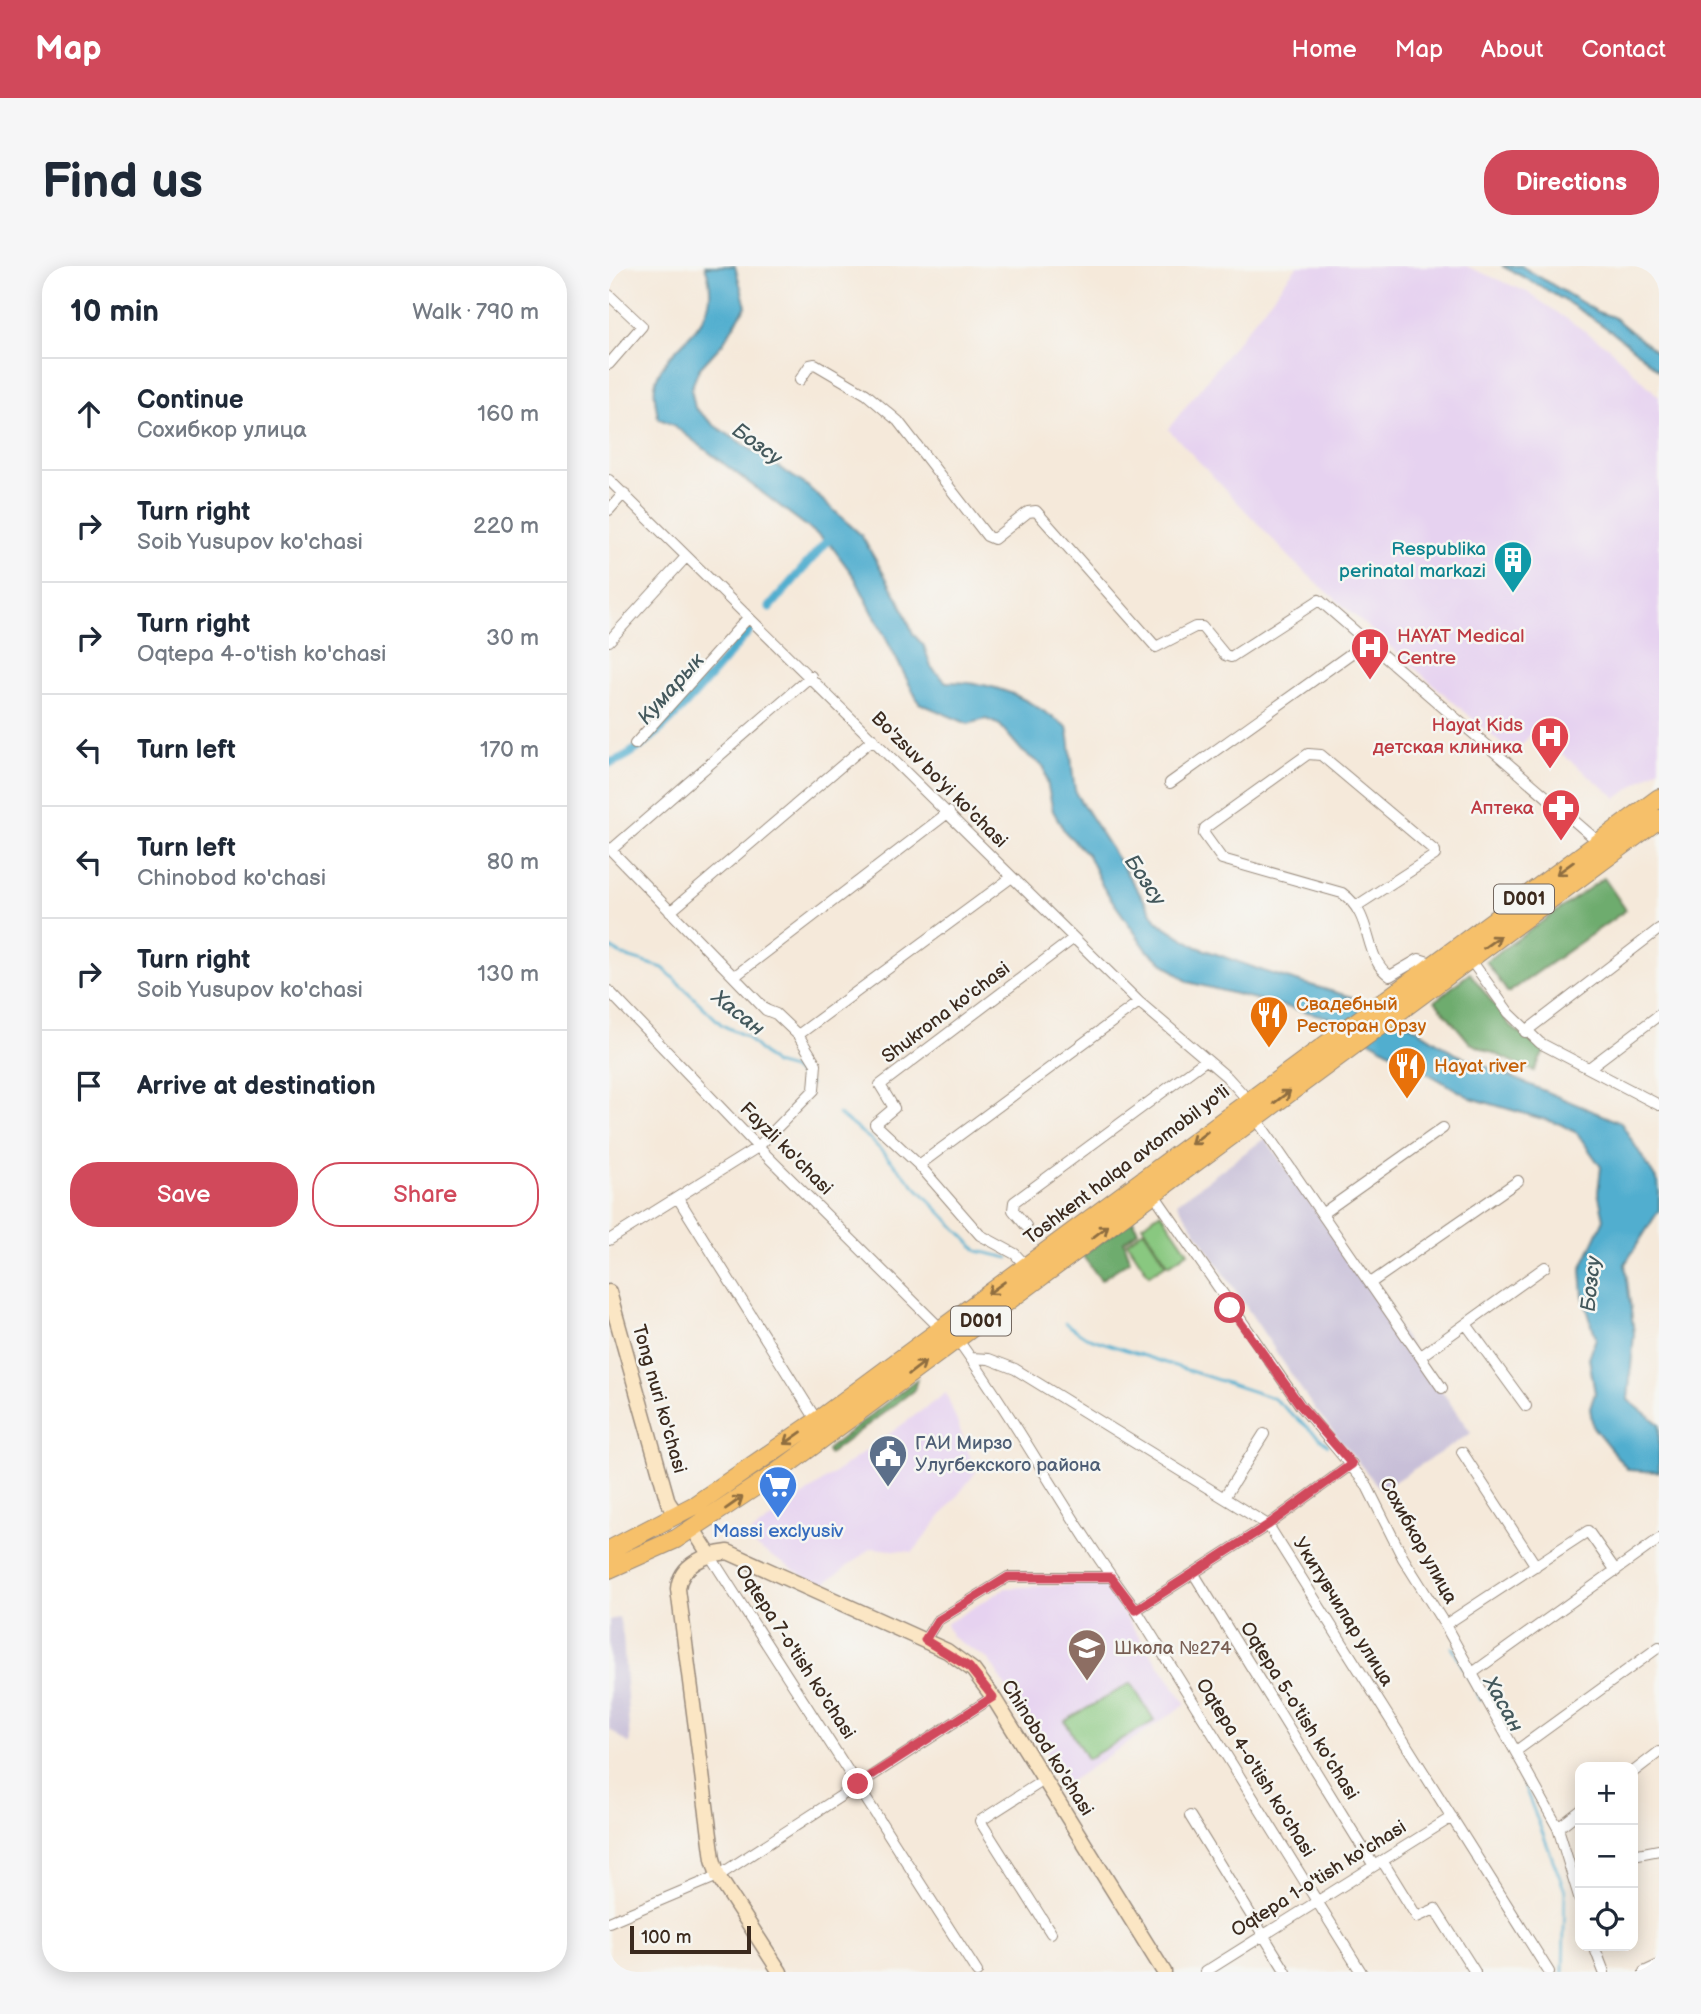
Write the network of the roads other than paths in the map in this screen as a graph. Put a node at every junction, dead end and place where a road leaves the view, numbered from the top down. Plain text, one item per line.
1 (609, 295) edge
2 (609, 364) edge
3 (800, 380) dead end
4 (609, 480) edge
5 (624, 493) junction
6 (609, 510) edge
7 (686, 557) junction
8 (747, 619) junction
9 (609, 641) edge
10 (1367, 642) junction
11 (811, 676) junction
12 (873, 739) junction
13 (635, 744) dead end
14 (1170, 783) dead end
15 (1659, 798) edge
16 (949, 812) junction
17 (1659, 819) edge
18 (1605, 848) junction
19 (610, 849) edge
20 (1012, 877) junction
21 (1358, 905) junction
22 (670, 912) junction
23 (1659, 929) edge
24 (1074, 937) junction
25 (1470, 959) junction
26 (1435, 964) junction
27 (735, 976) junction
28 (609, 991) edge
29 (1139, 1002) junction
30 (1393, 1005) junction
31 (1659, 1015) edge
32 (1525, 1032) junction
33 (797, 1035) junction
34 (1206, 1060) junction
35 (1589, 1068) junction
36 (1658, 1102) edge
37 (1252, 1109) junction
38 (1443, 1128) dead end
39 (758, 1147) junction
40 (919, 1165) junction
41 (1518, 1181) dead end
42 (1153, 1193) junction
43 (678, 1198) junction
44 (1127, 1202) junction
45 (1323, 1213) junction
46 (1025, 1226) dead end
47 (609, 1240) edge
48 (1026, 1266) junction
49 (1545, 1267) dead end
50 (1372, 1282) junction
51 (609, 1292) edge
52 (1466, 1324) junction
53 (941, 1329) junction
54 (957, 1339) junction
55 (1421, 1356) junction
56 (971, 1358) junction
57 (1442, 1388) dead end
58 (1526, 1406) dead end
59 (817, 1421) junction
60 (1264, 1434) dead end
61 (1462, 1452) dead end
62 (1352, 1464) junction
63 (1225, 1496) junction
64 (677, 1516) junction
65 (1268, 1525) junction
66 (693, 1530) junction
67 (1659, 1539) edge
68 (609, 1550) edge
69 (709, 1554) junction
70 (1537, 1566) junction
71 (609, 1569) edge
72 (1616, 1571) junction
73 (1194, 1574) junction
74 (1111, 1577) junction
75 (1136, 1610) junction
76 (1445, 1625) junction
77 (925, 1640) junction
78 (1659, 1647) edge
79 (1472, 1674) junction
80 (993, 1697) junction
81 (1516, 1751) junction
82 (1659, 1752) edge
83 (1638, 1768) edge
84 (1044, 1780) junction
85 (858, 1784) junction
86 (1575, 1815) edge
87 (1190, 1816) dead end
88 (1452, 1817) junction
89 (1558, 1828) junction
90 (1659, 1850) edge
91 (1638, 1854) edge
92 (1379, 1864) junction
93 (1575, 1864) edge
94 (718, 1876) junction
95 (1317, 1901) junction
96 (609, 1922) edge
97 (1051, 1933) dead end
98 (1262, 1935) junction
99 (1596, 1951) edge
100 (1659, 1965) edge
101 (780, 1972) edge
102 (977, 1972) edge
103 (1164, 1972) edge
104 (1205, 1972) edge
105 (1286, 1972) edge
106 (1361, 1972) edge
107 (1475, 1972) edge
108 (1549, 1972) edge
109 (1604, 1972) edge
110 (1644, 1972) edge

1 - 2 street
3 - 10 street
4 - 5 street, Bo'zsuv bo'yi ko'chasi
5 - 6 street
5 - 7 street, Bo'zsuv bo'yi ko'chasi
7 - 8 street, Bo'zsuv bo'yi ko'chasi
7 - 9 street
8 - 11 street, Bo'zsuv bo'yi ko'chasi
8 - 13 street
10 - 14 street
10 - 18 street
11 - 12 street, Bo'zsuv bo'yi ko'chasi
11 - 19 street
12 - 16 street, Bo'zsuv bo'yi ko'chasi
12 - 22 street
15 - 18 highway, Toshkent halqa avtomobil yo'li / D001
16 - 20 street, Bo'zsuv bo'yi ko'chasi
16 - 27 street
17 - 18 highway, Toshkent halqa avtomobil yo'li / D001
25 -> 18 highway, Toshkent halqa avtomobil yo'li / D001
18 -> 26 highway, Toshkent halqa avtomobil yo'li / D001
19 - 22 street
20 - 24 street, Bo'zsuv bo'yi ko'chasi
20 - 33 street
21 - 21 street
21 - 26 street
22 - 27 street
23 - 32 street
24 - 29 street, Bo'zsuv bo'yi ko'chasi
24 - 40 street, Shukrona ko'chasi
25 - 30 highway, Toshkent halqa avtomobil yo'li / D001
25 - 32 street
26 - 30 highway, Toshkent halqa avtomobil yo'li / D001
27 - 33 street
28 - 39 street, Fayzli ko'chasi
29 - 34 street, Bo'zsuv bo'yi ko'chasi
29 - 40 street
30 - 37 highway, Toshkent halqa avtomobil yo'li / D001
31 - 35 street
32 - 35 street
33 - 39 street
34 - 37 street, Bo'zsuv bo'yi ko'chasi
34 - 46 street
35 - 36 street
37 - 42 highway, Toshkent halqa avtomobil yo'li / D001
37 -> 44 highway, Toshkent halqa avtomobil yo'li / D001
37 - 45 street
38 - 45 street
39 - 43 street
39 - 53 street, Fayzli ko'chasi
40 - 48 street, Shukrona ko'chasi
41 - 50 street
42 - 44 highway, Toshkent halqa avtomobil yo'li / D001
42 - 62 street, Сохибкор улица
43 - 47 street
43 - 59 street
44 - 48 highway, Toshkent halqa avtomobil yo'li / D001
54 -> 44 highway, Toshkent halqa avtomobil yo'li / D001
45 - 50 street
48 -> 53 highway, Toshkent halqa avtomobil yo'li / D001
49 - 52 street
50 - 55 street
51 - 64 street, Tong nuri ko'chasi
52 - 55 street
52 - 58 street
53 - 59 highway, Toshkent halqa avtomobil yo'li / D001
54 - 56 street, Oqtepa 4-o'tish ko'chasi
66 -> 54 highway, Toshkent halqa avtomobil yo'li / D001
55 - 57 street
56 - 63 street, Укитувчилар улица
56 - 74 street, Oqtepa 4-o'tish ko'chasi
59 -> 64 highway, Toshkent halqa avtomobil yo'li / D001
60 - 63 street
61 - 70 street
62 - 65 street
62 - 76 street, Сохибкор улица
63 - 65 street, Укитувчилар улица
64 - 66 highway
64 - 68 highway, Toshkent halqa avtomobil yo'li / D001
65 - 73 street
65 - 88 street, Укитувчилар улица
66 - 69 street, Oqtepa 7-o'tish ko'chasi
66 - 71 highway, Toshkent halqa avtomobil yo'li / D001
67 - 72 street
69 - 77 street, Chinobod ko'chasi
69 - 85 street, Oqtepa 7-o'tish ko'chasi
69 - 94 street
70 - 72 street
70 - 76 street
72 - 79 street
73 - 75 street
73 - 92 street, Oqtepa 5-o'tish ko'chasi
74 - 75 street, Oqtepa 4-o'tish ko'chasi
74 - 77 street
75 - 95 street, Oqtepa 4-o'tish ko'chasi
76 - 79 street, Сохибкор улица
77 - 80 street, Chinobod ko'chasi
78 - 81 street
79 - 81 street, Сохибкор улица
80 - 84 street, Chinobod ko'chasi
80 - 85 street
81 - 89 street, Сохибкор улица
82 - 83 street
84 - 97 street
84 - 103 street, Chinobod ko'chasi
85 - 94 street
85 - 102 street, Oqtepa 7-o'tish ko'chasi
86 - 89 street
87 - 98 street
88 - 92 street, Oqtepa 1-o'tish ko'chasi
88 - 108 street, Укитувчилар улица
89 - 93 street, Сохибкор улица
90 - 91 street
92 - 95 street, Oqtepa 1-o'tish ko'chasi
92 - 107 street, Oqtepa 5-o'tish ko'chasi
94 - 96 street
94 - 101 street
95 - 98 street, Oqtepa 1-o'tish ko'chasi
95 - 106 street, Oqtepa 4-o'tish ko'chasi
98 - 104 street, Oqtepa 1-o'tish ko'chasi
98 - 105 street
99 - 109 street
100 - 110 street

